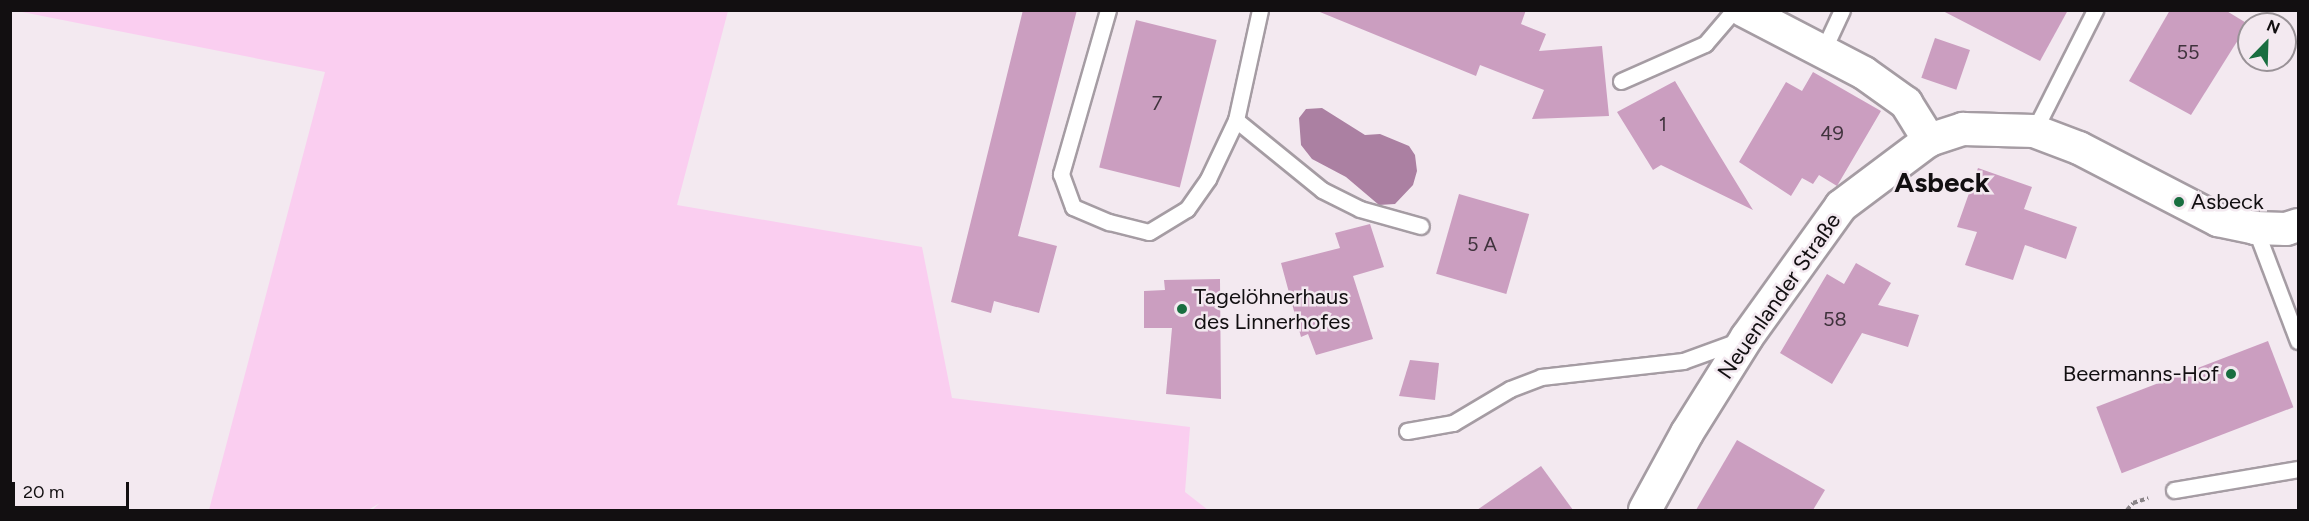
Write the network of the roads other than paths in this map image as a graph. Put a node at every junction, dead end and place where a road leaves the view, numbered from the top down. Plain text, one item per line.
1 (1108, 10) edge
2 (1260, 10) edge
3 (1734, 10) edge
4 (1743, 10) edge
5 (1842, 10) edge
6 (2095, 10) edge
7 (1822, 53) junction
8 (1621, 81) dead end
9 (1236, 120) junction
10 (2034, 131) junction
11 (1929, 140) junction
12 (2298, 225) edge
13 (1420, 226) dead end
14 (2255, 228) junction
15 (1747, 338) junction
16 (2298, 341) edge
17 (1407, 431) dead end
18 (2298, 469) edge
19 (2174, 490) dead end
20 (1645, 510) edge

1 - 9 lane
2 - 9 lane
3 - 8 lane
4 - 7 street
5 - 7 lane
6 - 10 lane
7 - 11 street
9 - 13 lane
10 - 11 street, Neuenlander Straße
10 - 14 street, Neuenlander Straße
11 - 15 street, Neuenlander Straße
12 - 14 street, Neuenlander Straße
14 - 16 lane
15 - 17 lane
15 - 20 street, Neuenlander Straße
18 - 19 lane

